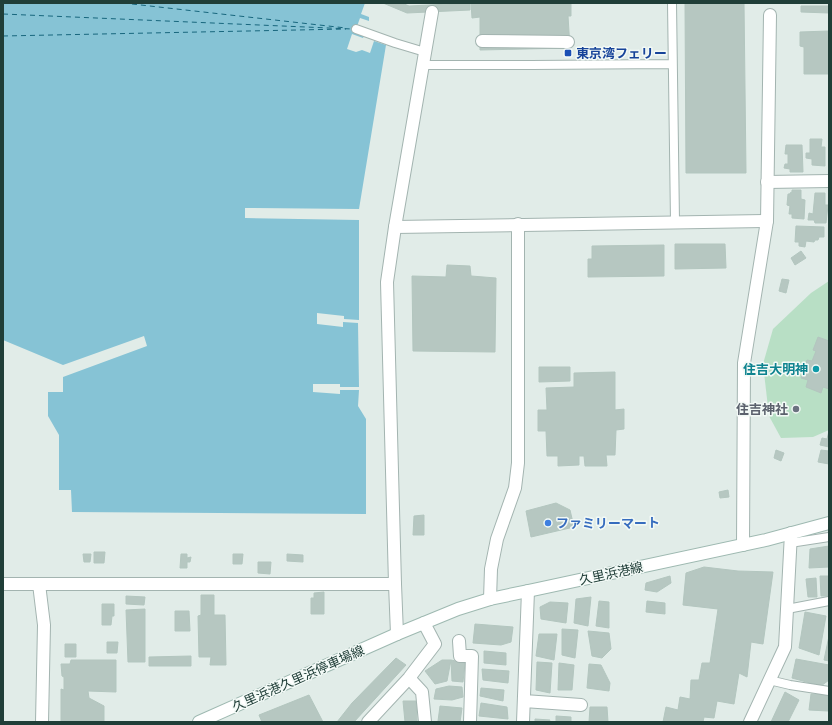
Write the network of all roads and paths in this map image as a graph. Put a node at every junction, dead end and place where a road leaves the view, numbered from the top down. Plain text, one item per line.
1 (672, 3) edge
2 (433, 6) edge
3 (770, 15) dead end
4 (356, 29) dead end
5 (482, 41) dead end
6 (568, 42) dead end
7 (425, 52) junction
8 (672, 64) junction
9 (423, 65) junction
10 (829, 181) edge
11 (767, 182) junction
12 (767, 221) junction
13 (675, 222) junction
14 (518, 224) junction
15 (395, 227) junction
16 (829, 522) edge
17 (829, 537) edge
18 (791, 538) junction
19 (743, 545) junction
20 (3, 584) edge
21 (39, 584) junction
22 (395, 584) junction
23 (528, 590) junction
24 (490, 599) junction
25 (829, 601) edge
26 (787, 609) junction
27 (424, 623) junction
28 (397, 634) junction
29 (460, 641) dead end
30 (409, 678) junction
31 (769, 680) junction
32 (829, 692) edge
33 (524, 701) junction
34 (581, 705) dead end
35 (42, 722) edge
36 (199, 722) edge
37 (368, 722) edge
38 (426, 722) edge
39 (470, 722) edge
40 (523, 722) edge
41 (750, 722) edge

1 - 8 lane
2 - 7 street
3 - 11 street
4 - 7 lane
5 - 6 street
7 - 9 street
8 - 9 lane
8 - 13 lane
9 - 15 street
10 - 11 street
11 - 12 street
12 - 13 street
12 - 19 street
13 - 14 street
14 - 15 street
14 - 24 street
15 - 22 street
16 - 18 street, 久里浜港線
17 - 18 lane
18 - 19 street, 久里浜港線
18 - 26 street
19 - 23 street, 久里浜港線
20 - 21 street
21 - 22 street
21 - 35 street
22 - 28 street
23 - 24 street, 久里浜港線
23 - 33 street
24 - 27 street, 久里浜港線
25 - 26 lane
26 - 31 street
27 - 28 street, 久里浜港線
27 - 30 street
28 - 36 street, 久里浜港久里浜停車場線
29 - 39 street
30 - 37 street
30 - 38 street
31 - 32 lane
31 - 41 street
33 - 34 street
33 - 40 street

